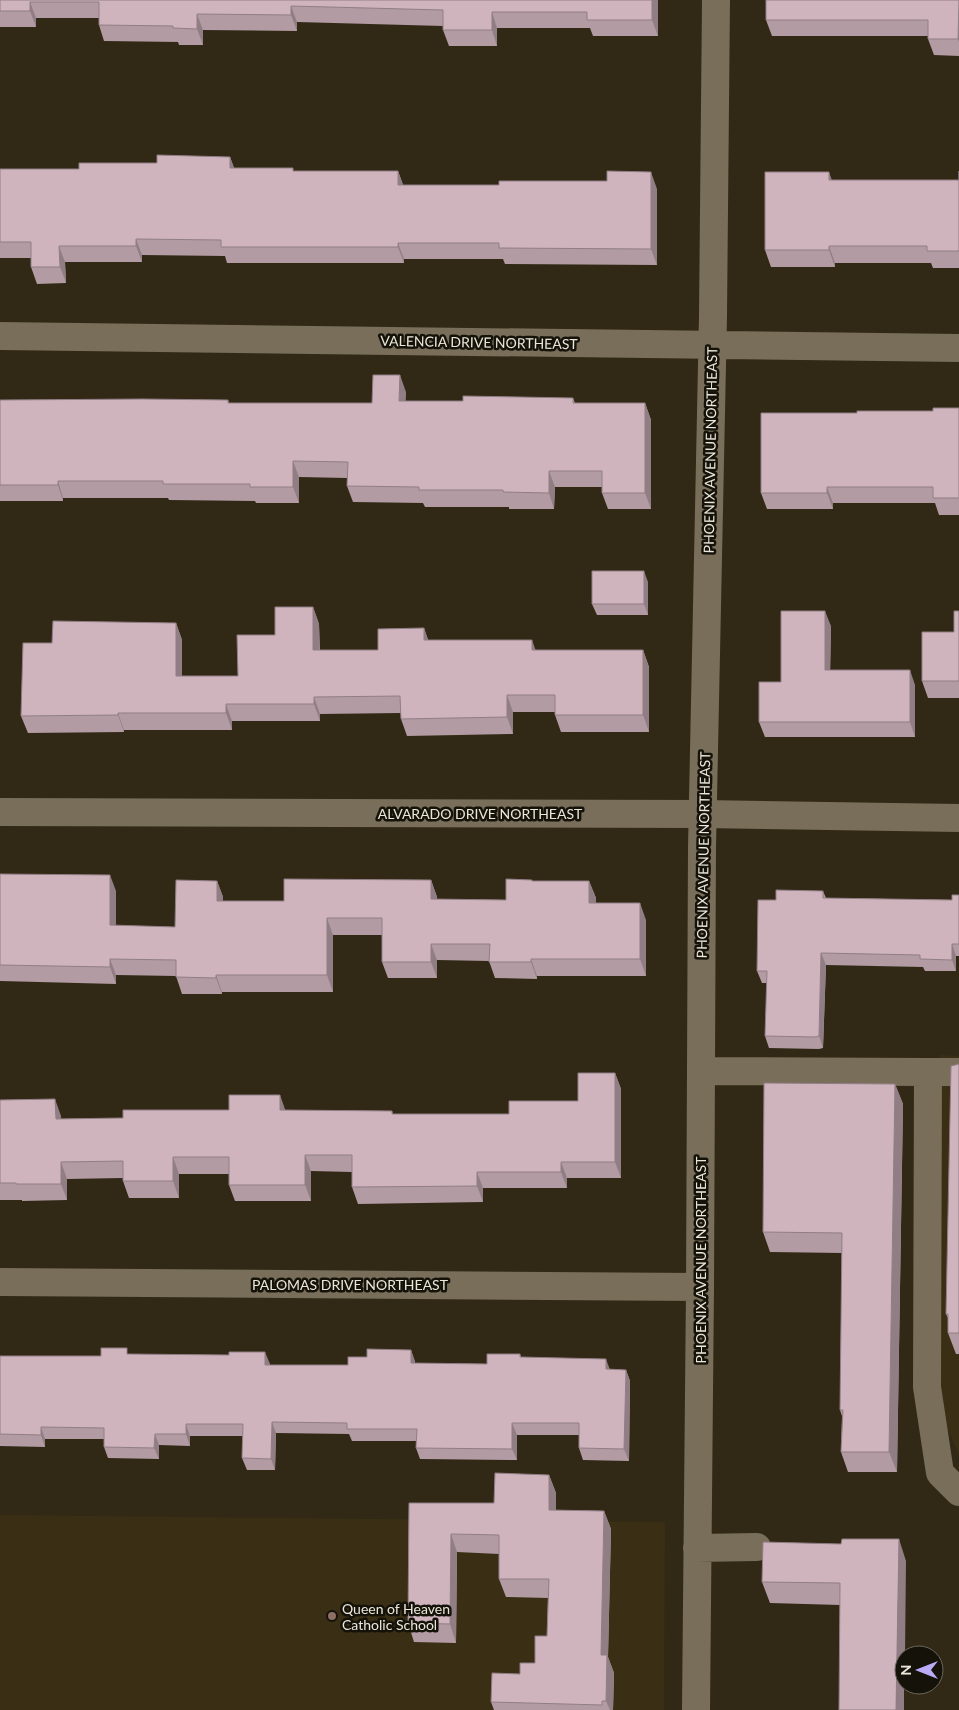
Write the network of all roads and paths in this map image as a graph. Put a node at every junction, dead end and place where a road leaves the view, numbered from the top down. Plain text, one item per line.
1 (716, 0) edge
2 (0, 336) edge
3 (712, 346) junction
4 (959, 348) edge
5 (0, 812) edge
6 (703, 814) junction
7 (959, 818) edge
8 (701, 1071) junction
9 (928, 1072) junction
10 (959, 1072) edge
11 (0, 1282) edge
12 (700, 1287) junction
13 (959, 1492) edge
14 (758, 1547) dead end
15 (697, 1548) junction
16 (696, 1710) edge

1 - 3 street, PHOENIX AVENUE NORTHEAST
2 - 3 street, VALENCIA DRIVE NORTHEAST
3 - 4 street, VALENCIA DRIVE NORTHEAST
3 - 6 street, PHOENIX AVENUE NORTHEAST
5 - 6 street, ALVARADO DRIVE NORTHEAST
6 - 7 street, ALVARADO DRIVE NORTHEAST
6 - 8 street, PHOENIX AVENUE NORTHEAST
8 - 9 street
8 - 12 street, PHOENIX AVENUE NORTHEAST
9 - 10 street
9 - 13 street
11 - 12 street, PALOMAS DRIVE NORTHEAST
12 - 15 street, PHOENIX AVENUE NORTHEAST
14 - 15 street
15 - 16 street, PHOENIX AVENUE NORTHEAST

